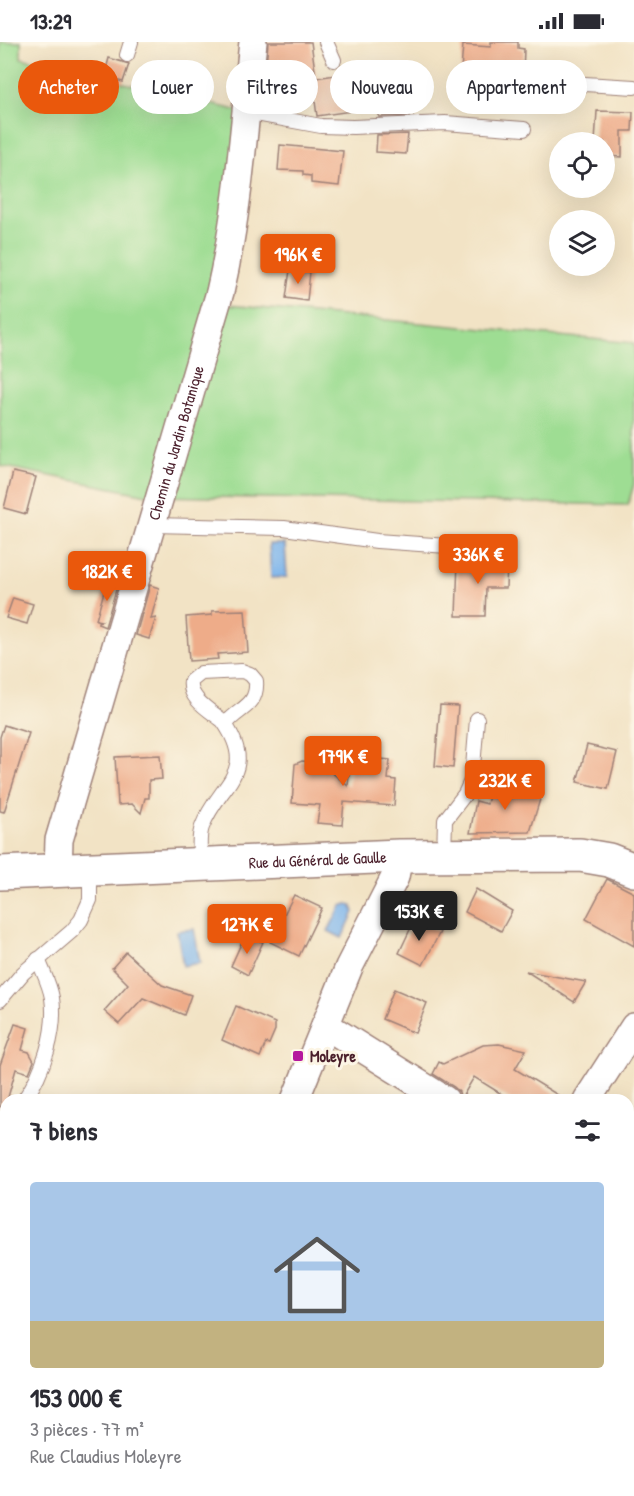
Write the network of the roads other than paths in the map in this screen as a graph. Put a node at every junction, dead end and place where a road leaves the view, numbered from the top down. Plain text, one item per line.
1 (253, 42) edge
2 (326, 42) edge
3 (251, 60) edge
4 (334, 60) dead end
5 (587, 84) edge
6 (634, 87) edge
7 (245, 114) edge
8 (255, 114) edge
9 (524, 129) dead end
10 (152, 525) junction
11 (490, 549) dead end
12 (477, 719) dead end
13 (226, 724) junction
14 (399, 856) junction
15 (444, 856) junction
16 (201, 865) junction
17 (90, 869) junction
18 (58, 870) junction
19 (634, 870) edge
20 (0, 873) edge
21 (38, 959) junction
22 (0, 1000) edge
23 (326, 1025) junction
24 (634, 1027) edge
25 (27, 1094) edge
26 (297, 1094) edge
27 (435, 1094) edge
28 (591, 1094) edge

1 - 3 street, Chemin du Jardin Botanique
2 - 4 lane
5 - 6 lane
7 - 10 street, Chemin du Jardin Botanique
8 - 9 lane
10 - 11 lane
10 - 18 street, Chemin du Jardin Botanique
12 - 15 lane
13 - 13 lane
13 - 16 lane
14 - 15 street, Rue du Général de Gaulle
14 - 16 street, Rue du Général de Gaulle
14 - 23 street
15 - 19 street, Rue du Général de Gaulle
16 - 17 street, Rue du Général de Gaulle
17 - 18 street, Rue du Général de Gaulle
17 - 21 lane
18 - 20 street, Rue du Général de Gaulle
21 - 22 lane
21 - 25 lane
23 - 26 street
23 - 27 street
24 - 28 street

